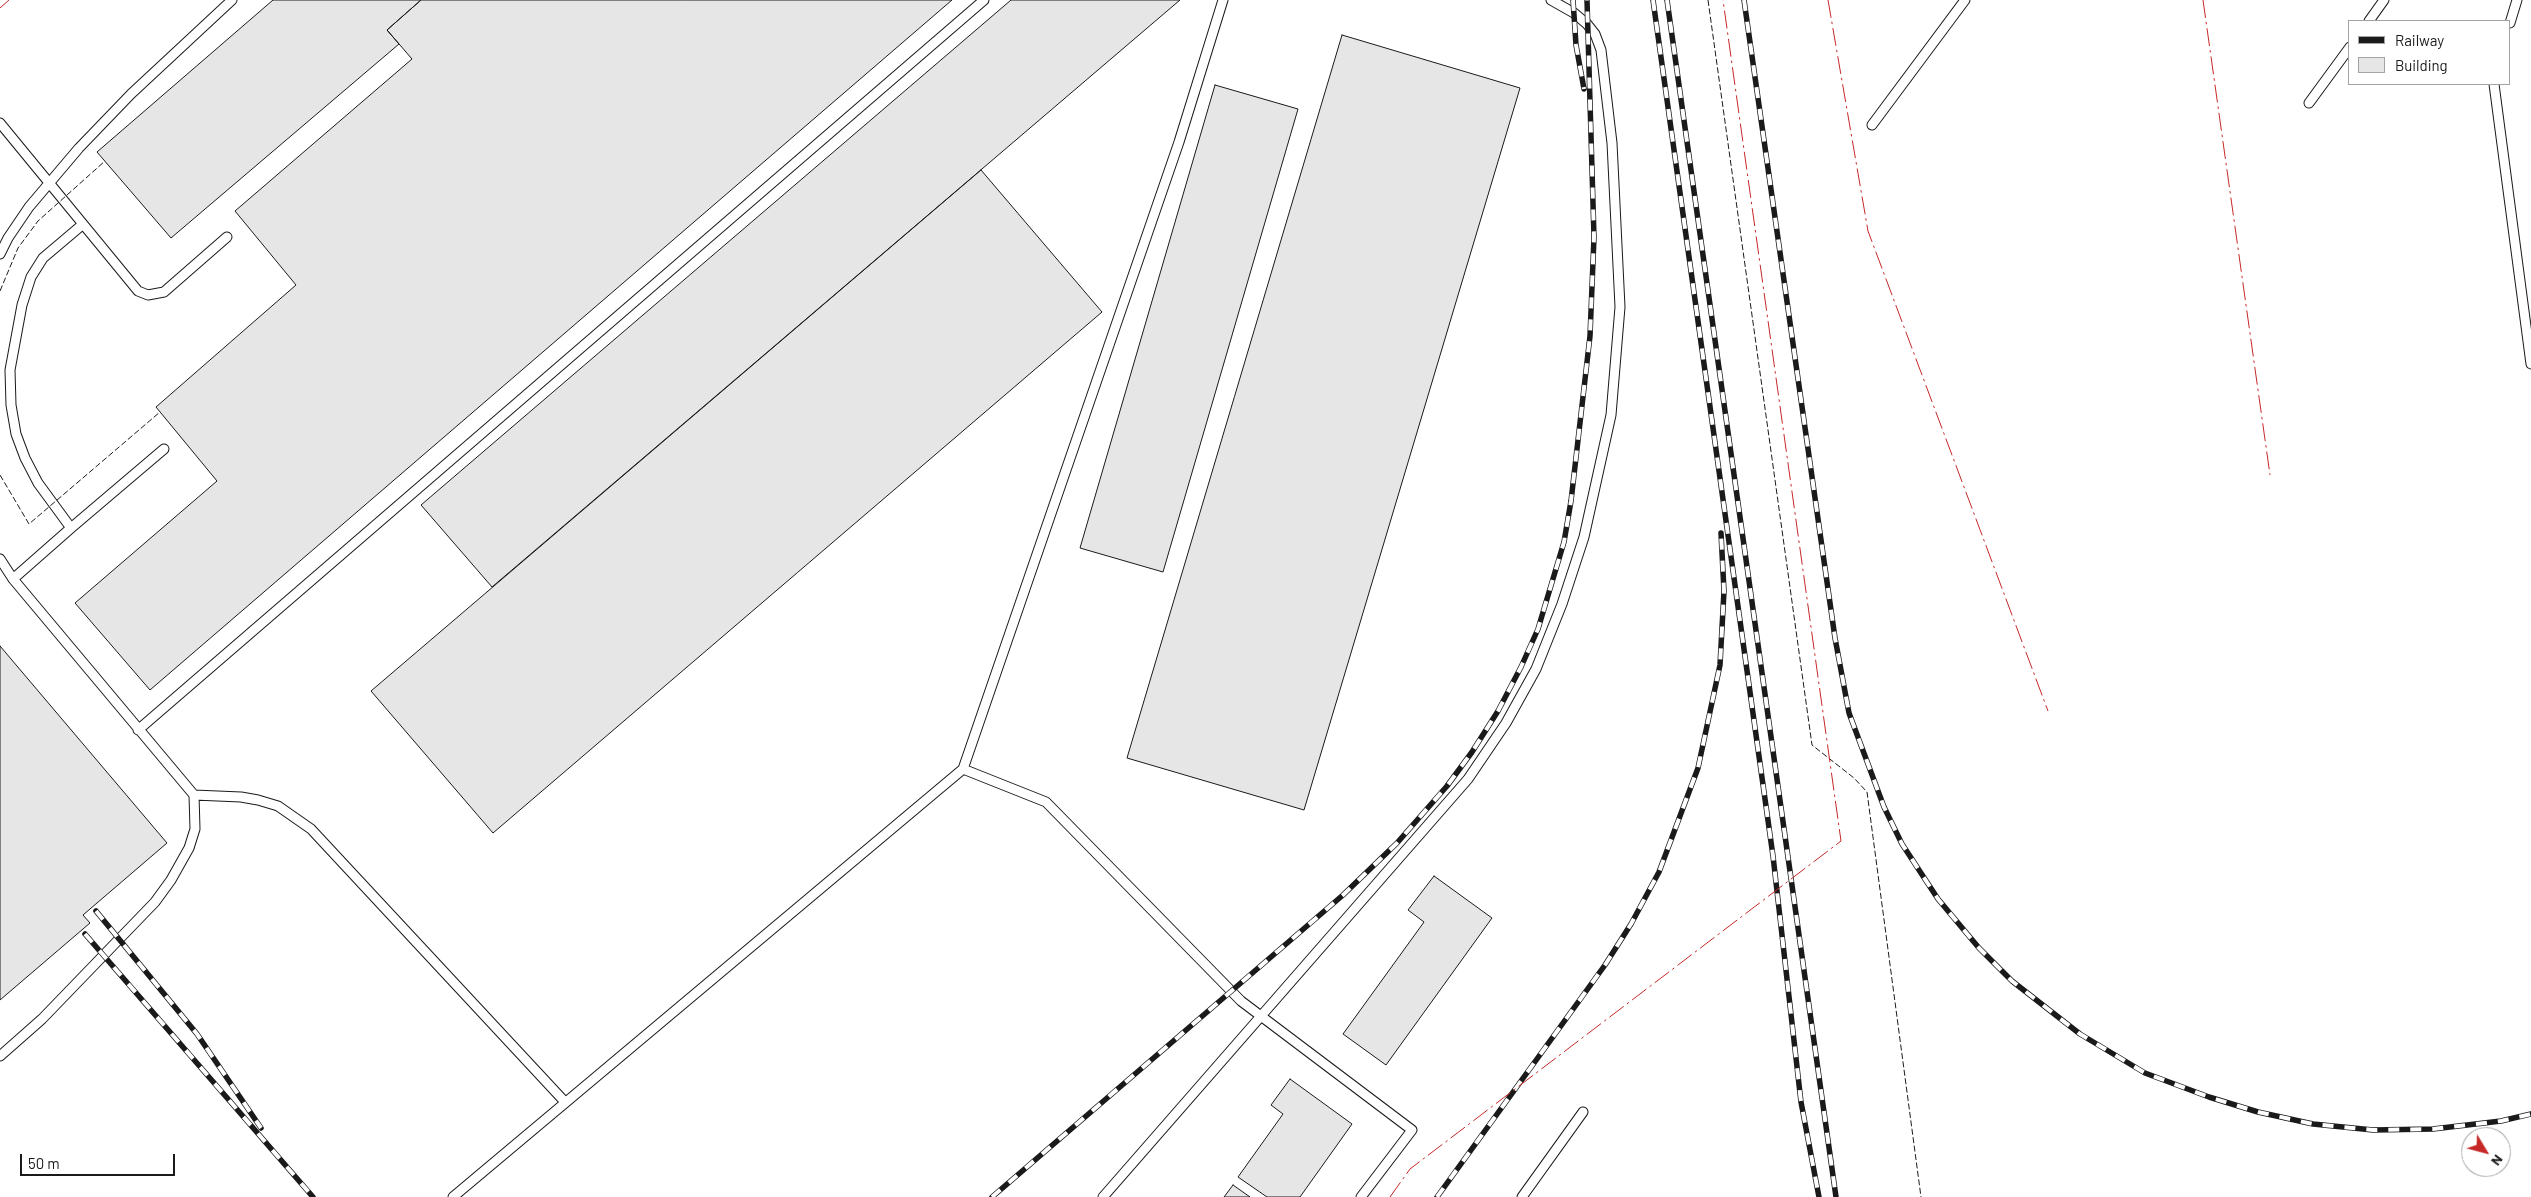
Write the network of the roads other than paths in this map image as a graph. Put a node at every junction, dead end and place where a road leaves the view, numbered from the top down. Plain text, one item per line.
1 (232, 0) edge
2 (984, 0) edge
3 (1223, 0) edge
4 (1551, 0) edge
5 (1965, 0) edge
6 (2384, 0) edge
7 (2518, 0) edge
8 (2370, 20) edge
9 (2511, 20) edge
10 (2348, 50) edge
11 (2494, 85) edge
12 (2309, 103) dead end
13 (0, 123) edge
14 (1872, 125) dead end
15 (49, 183) junction
16 (82, 225) junction
17 (227, 237) dead end
18 (0, 254) edge
19 (2531, 364) edge
20 (164, 449) dead end
21 (71, 528) junction
22 (0, 559) edge
23 (13, 579) junction
24 (138, 730) junction
25 (963, 769) junction
26 (194, 795) junction
27 (1259, 1016) junction
28 (0, 1056) edge
29 (565, 1102) junction
30 (1583, 1112) dead end
31 (453, 1197) edge
32 (1103, 1197) edge
33 (1362, 1197) edge
34 (1522, 1197) edge

1 - 15 lane
2 - 24 lane
3 - 25 lane
4 - 27 lane
5 - 14 lane
6 - 8 lane
7 - 9 lane
10 - 12 lane
11 - 19 lane
13 - 15 lane
15 - 16 lane
15 - 18 lane
16 - 17 lane
16 - 21 lane
20 - 21 lane
21 - 23 lane
22 - 23 lane
23 - 24 lane
24 - 26 lane
25 - 27 lane
25 - 29 lane
26 - 28 lane
26 - 29 lane
27 - 32 lane
27 - 33 lane
29 - 31 lane
30 - 34 lane

